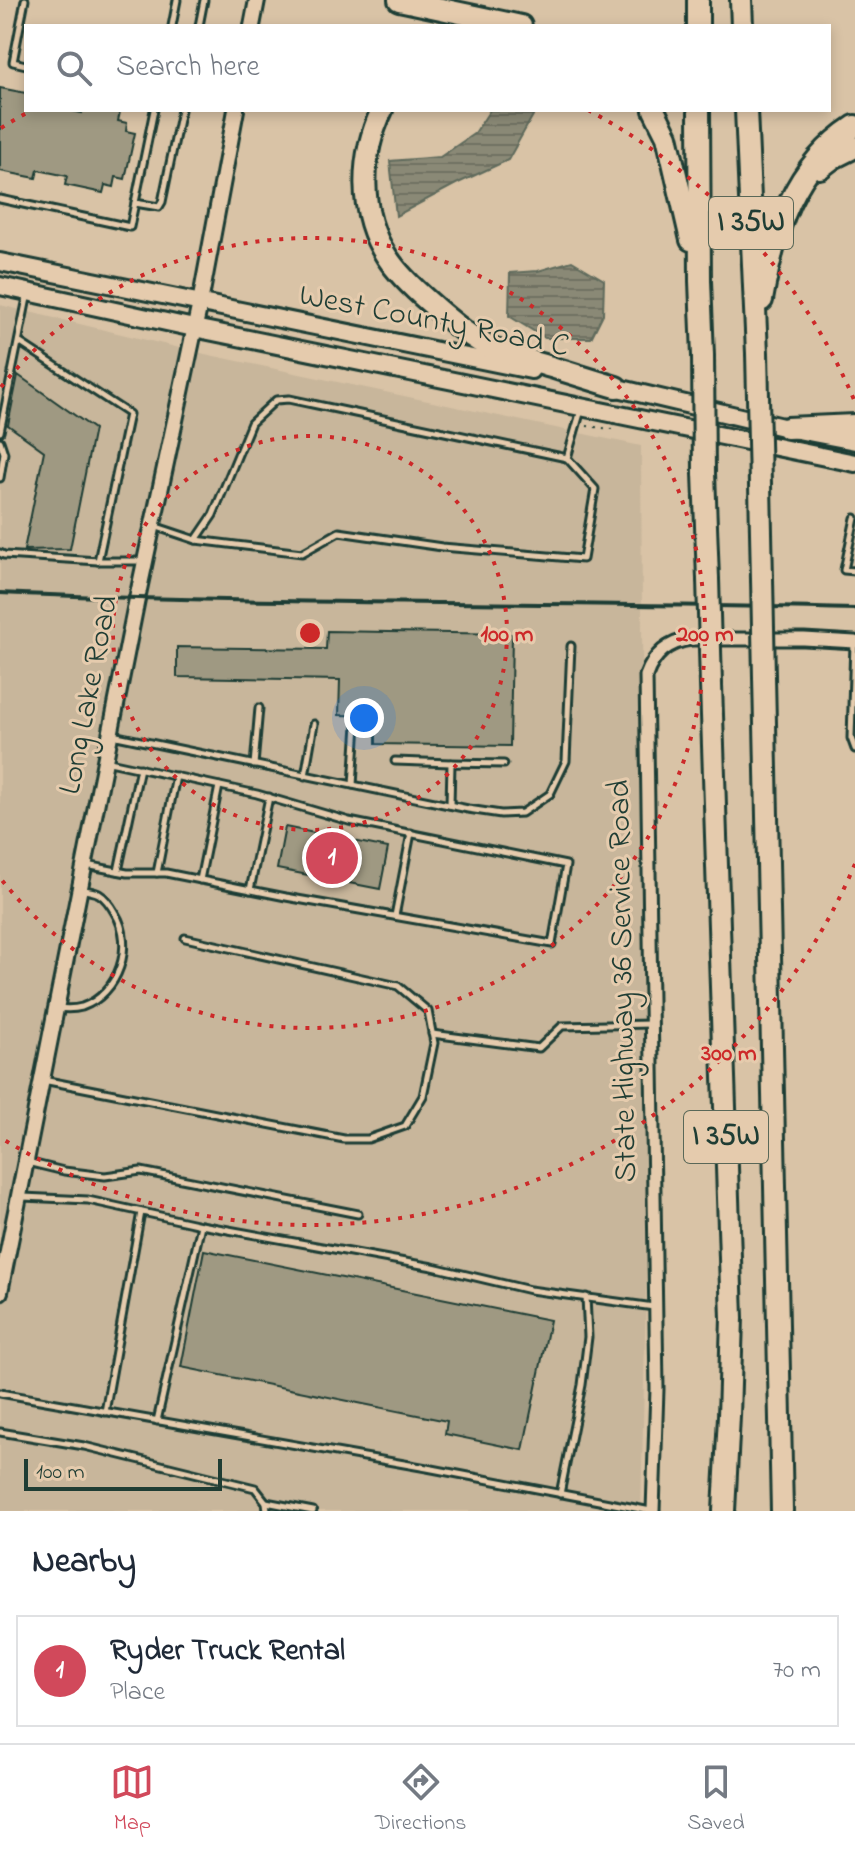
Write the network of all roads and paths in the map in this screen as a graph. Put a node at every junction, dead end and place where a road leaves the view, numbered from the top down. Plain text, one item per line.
1 (25, 0) edge
2 (177, 0) edge
3 (204, 0) edge
4 (257, 0) edge
5 (399, 0) edge
6 (698, 0) edge
7 (741, 0) edge
8 (172, 24) edge
9 (199, 24) edge
10 (252, 24) edge
11 (512, 24) edge
12 (698, 24) edge
13 (742, 24) edge
14 (24, 65) edge
15 (154, 112) edge
16 (181, 112) edge
17 (236, 112) edge
18 (381, 112) edge
19 (655, 112) edge
20 (699, 112) edge
21 (746, 112) edge
22 (855, 126) edge
23 (855, 147) edge
24 (797, 190) junction
25 (0, 199) edge
26 (135, 203) junction
27 (0, 262) edge
28 (700, 281) junction
29 (0, 286) edge
30 (28, 292) junction
31 (200, 303) junction
32 (194, 328) junction
33 (19, 342) junction
34 (756, 344) junction
35 (616, 387) junction
36 (582, 406) junction
37 (855, 425) edge
38 (787, 428) junction
39 (0, 432) edge
40 (0, 441) edge
41 (855, 441) edge
42 (567, 458) junction
43 (855, 463) edge
44 (0, 478) edge
45 (855, 518) edge
46 (153, 526) junction
47 (196, 540) junction
48 (0, 553) edge
49 (98, 561) junction
50 (145, 561) junction
51 (855, 571) edge
52 (855, 642) edge
53 (571, 646) dead end
54 (259, 708) dead end
55 (314, 724) dead end
56 (357, 724) dead end
57 (111, 734) junction
58 (855, 749) edge
59 (105, 761) junction
60 (395, 761) dead end
61 (451, 763) junction
62 (504, 764) dead end
63 (254, 765) junction
64 (140, 768) junction
65 (176, 776) junction
66 (305, 776) junction
67 (353, 785) junction
68 (219, 786) junction
69 (269, 797) junction
70 (450, 805) junction
71 (411, 833) junction
72 (85, 864) junction
73 (118, 871) junction
74 (157, 873) junction
75 (200, 880) junction
76 (80, 889) junction
77 (250, 890) junction
78 (395, 916) junction
79 (185, 938) dead end
80 (56, 1008) junction
81 (651, 1024) junction
82 (432, 1034) junction
83 (42, 1080) junction
84 (26, 1162) junction
85 (19, 1197) junction
86 (141, 1212) junction
87 (358, 1214) dead end
88 (201, 1225) junction
89 (0, 1292) edge
90 (586, 1297) junction
91 (655, 1307) junction
92 (0, 1393) edge
93 (105, 1412) junction
94 (157, 1421) junction
95 (0, 1432) edge
96 (560, 1494) junction
97 (266, 1502) junction
98 (267, 1511) edge
99 (313, 1511) edge
100 (652, 1511) edge
101 (724, 1511) edge
102 (782, 1511) edge

1 - 14 lane
2 - 8 lane
3 - 9 lane
4 - 10 street
5 - 11 highway
6 - 12 highway
7 - 13 highway
15 - 26 lane
16 - 26 lane
17 - 31 street, Long Lake Road
18 - 35 highway
19 - 28 highway
20 - 28 highway, I 35W
21 - 34 highway, I 35W
22 - 24 highway
23 - 24 highway
24 - 34 highway
25 - 26 lane
27 - 31 main road, West County Road C
28 - 101 highway, I 35W, bridge
29 - 30 main road, West County Road C
30 - 32 main road, West County Road C
30 - 33 lane
31 - 32 street, Long Lake Road
31 - 35 main road, West County Road C
32 - 36 main road, West County Road C
32 - 46 street, Long Lake Road
33 - 39 lane
33 - 49 lane
34 - 102 highway, I 35W, bridge
35 - 38 main road, West County Road C
36 - 42 lane
36 - 43 main road, West County Road C
37 - 38 highway
38 - 41 main road, West County Road C
40 - 44 lane
42 - 47 lane
42 - 47 lane
45 - 51 lane
46 - 47 lane
46 - 50 street, Long Lake Road
48 - 49 lane
49 - 50 lane
50 - 57 street, Long Lake Road
52 - 58 lane
52 - 81 street, State Highway 36 Service Road
53 - 70 lane
54 - 63 lane
55 - 66 lane
56 - 67 lane
57 - 59 street, Long Lake Road
57 - 63 lane
59 - 64 lane
59 - 72 street, Long Lake Road
60 - 61 lane
61 - 62 lane
61 - 70 lane
63 - 66 lane
64 - 65 lane
64 - 73 lane
65 - 68 lane
65 - 74 lane
66 - 67 lane
67 - 70 lane
68 - 69 lane
68 - 75 lane
69 - 71 lane
69 - 77 lane
71 - 78 lane
71 - 78 lane
72 - 73 lane
72 - 76 street, Long Lake Road
73 - 74 lane
74 - 75 lane
75 - 77 lane
76 - 80 street, Long Lake Road
76 - 80 lane
77 - 78 lane
79 - 82 lane
80 - 83 street, Long Lake Road
81 - 82 lane
81 - 91 street, State Highway 36 Service Road
82 - 83 lane
83 - 84 street, Long Lake Road
84 - 85 street, Long Lake Road
84 - 87 lane
85 - 86 lane
85 - 89 street, Long Lake Road
86 - 88 lane
86 - 93 lane
88 - 90 lane
88 - 94 lane
90 - 91 lane
90 - 96 lane
91 - 100 street, State Highway 36 Service Road
92 - 93 lane
93 - 94 lane
94 - 96 lane
95 - 97 lane
96 - 100 lane
97 - 98 lane
97 - 99 lane

